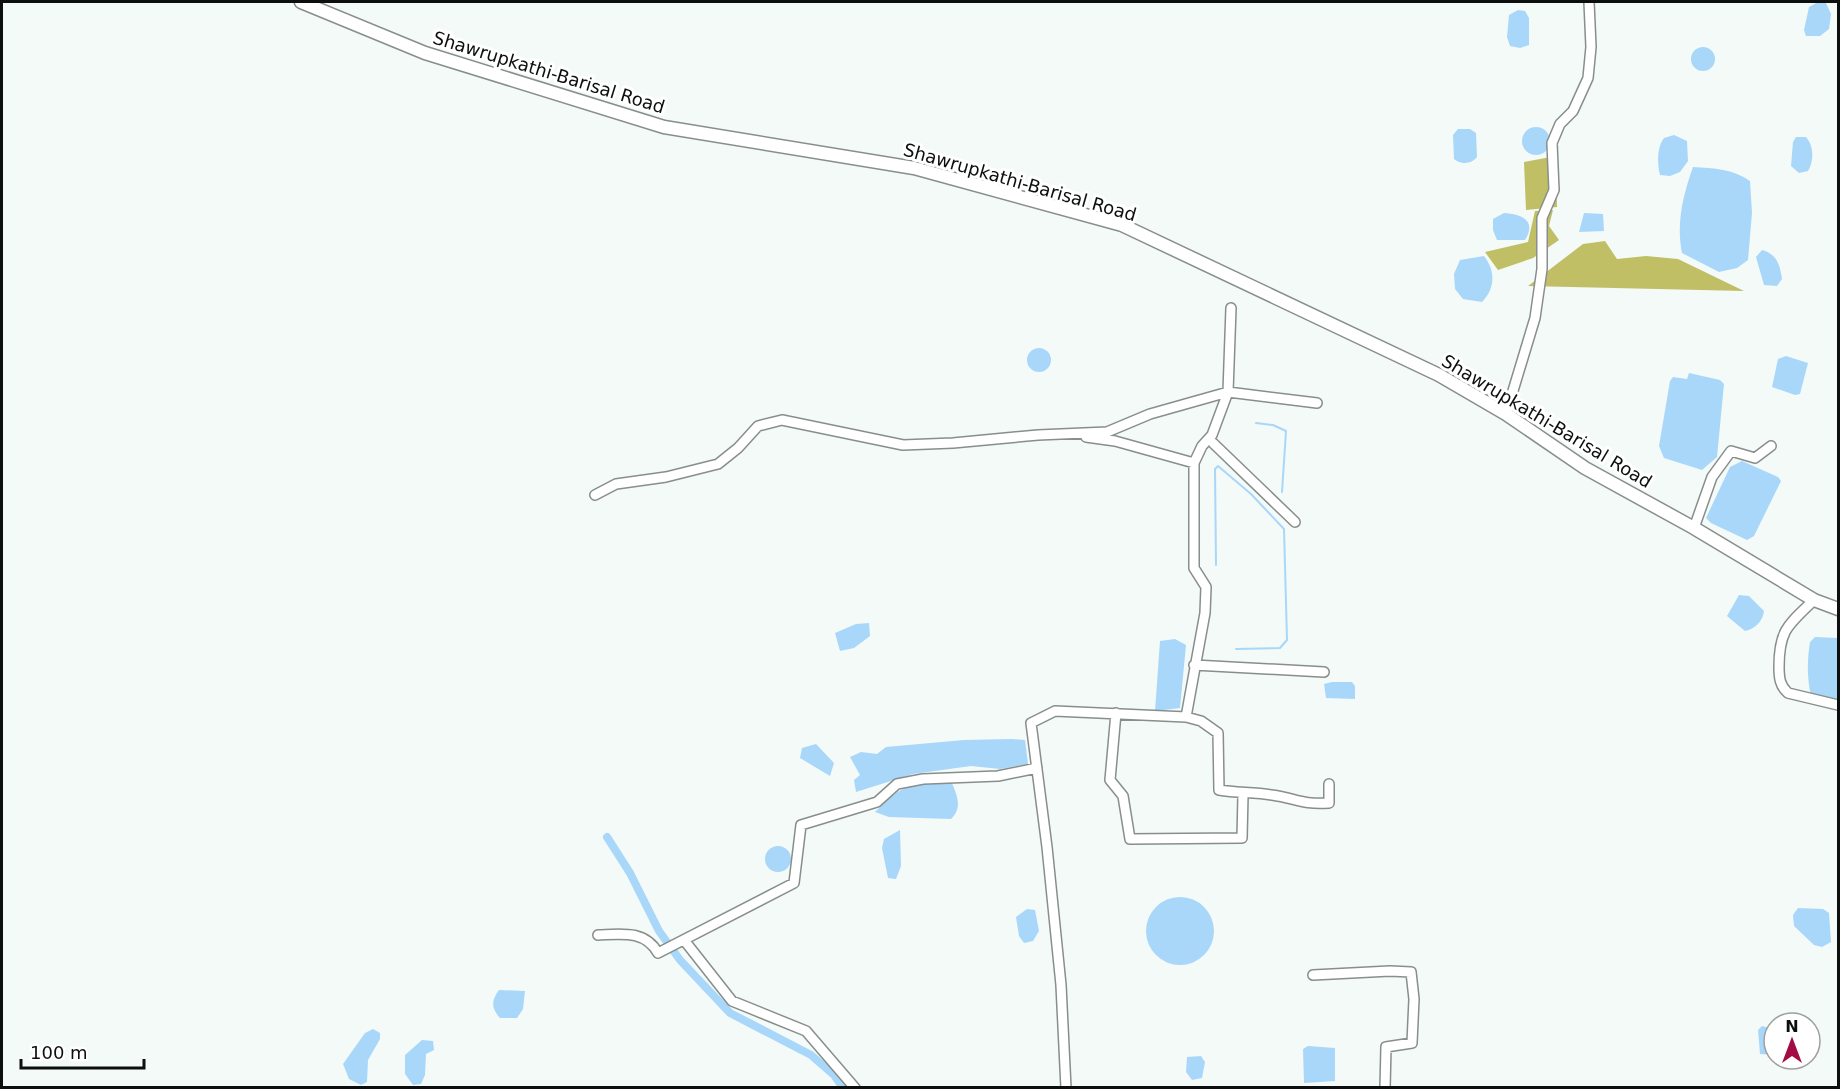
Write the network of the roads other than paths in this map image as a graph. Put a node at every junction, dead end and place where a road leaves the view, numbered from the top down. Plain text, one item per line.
1 (301, 2) edge
2 (1589, 2) edge
3 (1231, 308) dead end
4 (1228, 393) junction
5 (1317, 403) dead end
6 (1506, 414) junction
7 (1069, 435) junction
8 (1213, 443) dead end
9 (1771, 446) dead end
10 (1194, 463) junction
11 (595, 495) dead end
12 (1295, 522) dead end
13 (1694, 528) junction
14 (1814, 600) junction
15 (1839, 609) edge
16 (1194, 665) junction
17 (1324, 672) dead end
18 (1839, 705) edge
19 (1116, 713) junction
20 (1186, 717) junction
21 (1037, 768) junction
22 (1329, 784) dead end
23 (1242, 795) junction
24 (598, 935) dead end
25 (683, 941) junction
26 (1313, 975) dead end
27 (855, 1088) edge
28 (1066, 1088) edge
29 (1385, 1088) edge

1 - 6 main road, Shawrupkathi-Barisal Road
2 - 6 street
3 - 4 street
4 - 5 street
4 - 7 street
4 - 10 street
6 - 13 main road, Shawrupkathi-Barisal Road
7 - 10 street
7 - 11 street
8 - 12 street
9 - 13 street
10 - 16 street
13 - 14 main road, Shawrupkathi-Barisal Road
14 - 15 main road, Shawrupkathi-Barisal Road
14 - 18 street
16 - 17 street
16 - 20 street
19 - 20 street
19 - 21 street
19 - 23 street
20 - 23 street
21 - 25 street
21 - 28 street
22 - 23 street
24 - 25 street
25 - 27 street
26 - 29 street

